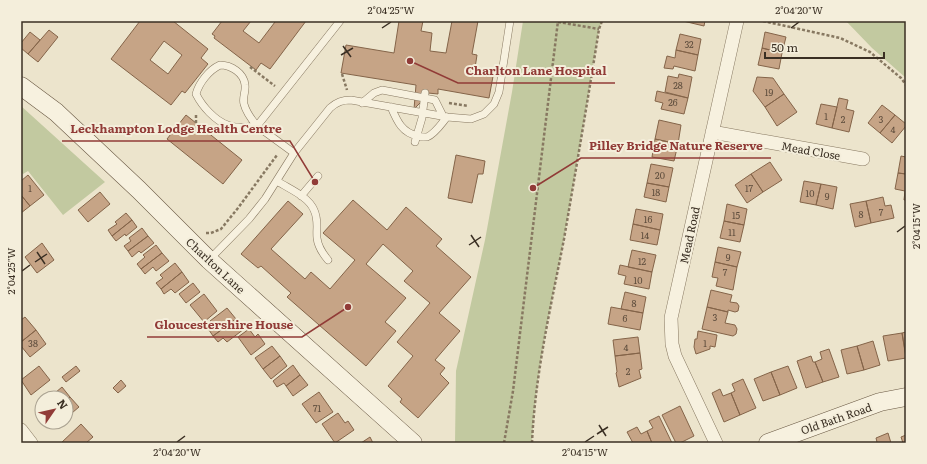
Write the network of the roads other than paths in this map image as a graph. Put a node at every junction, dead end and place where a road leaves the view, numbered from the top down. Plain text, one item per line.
1 (340, 21) edge
2 (510, 21) edge
3 (737, 21) edge
4 (21, 86) edge
5 (425, 95) junction
6 (362, 102) junction
7 (391, 107) junction
8 (422, 113) junction
9 (445, 116) junction
10 (257, 126) junction
11 (712, 132) junction
12 (415, 139) junction
13 (294, 152) junction
14 (864, 159) dead end
15 (318, 176) dead end
16 (277, 181) junction
17 (301, 196) junction
18 (209, 260) junction
19 (328, 260) dead end
20 (906, 397) edge
21 (21, 430) edge
22 (31, 443) edge
23 (412, 443) edge
24 (716, 443) edge
25 (768, 443) edge

1 - 10 lane
2 - 9 lane
3 - 11 street, Mead Road
4 - 18 street, Charlton Lane
5 - 6 lane
5 - 8 lane
5 - 9 lane
6 - 7 lane
6 - 13 lane
7 - 8 lane
7 - 12 lane
8 - 9 lane
8 - 12 lane
9 - 12 lane
10 - 10 lane
10 - 13 lane
11 - 14 street, Mead Close
11 - 24 street, Mead Road
13 - 16 lane
15 - 17 lane
16 - 17 lane
16 - 18 lane
17 - 19 lane
18 - 23 street, Charlton Lane
20 - 25 street, Old Bath Road
21 - 22 street

